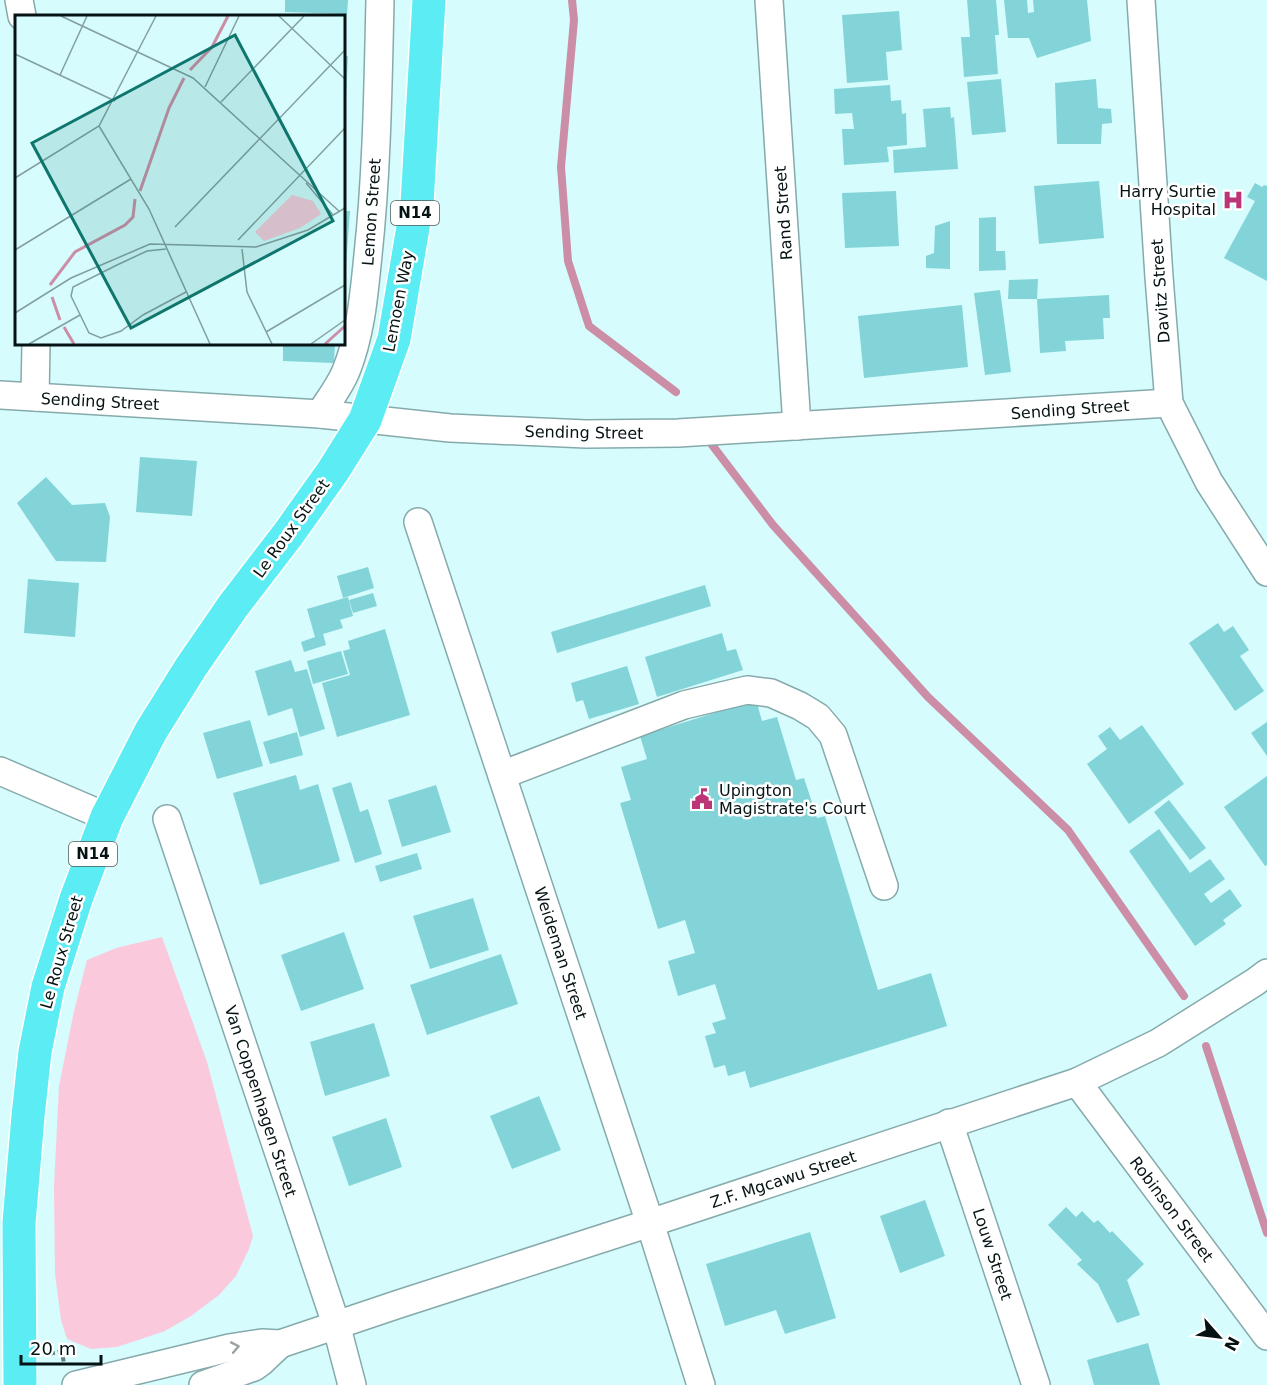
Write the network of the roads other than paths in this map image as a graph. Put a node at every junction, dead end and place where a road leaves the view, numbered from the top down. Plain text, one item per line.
1 (19, 0) edge
2 (380, 0) edge
3 (429, 0) edge
4 (769, 0) edge
5 (1141, 0) edge
6 (22, 15) edge
7 (36, 345) edge
8 (0, 395) edge
9 (35, 397) junction
10 (1169, 403) junction
11 (320, 414) junction
12 (365, 420) junction
13 (797, 426) junction
14 (418, 522) dead end
15 (1264, 561) edge
16 (0, 771) edge
17 (502, 775) junction
18 (107, 817) junction
19 (167, 819) dead end
20 (884, 886) dead end
21 (1267, 973) edge
22 (1077, 1082) junction
23 (949, 1124) junction
24 (650, 1223) junction
25 (336, 1324) junction
26 (1267, 1336) edge
27 (280, 1344) junction
28 (21, 1385) edge
29 (76, 1385) edge
30 (203, 1385) edge
31 (352, 1385) edge
32 (700, 1385) edge
33 (1036, 1385) edge

1 - 6 street
2 - 11 street, Lemon Street
3 - 12 highway, Lemoen Way / N14
4 - 13 street, Rand Street
5 - 10 street, Davitz Street
7 - 9 street
8 - 9 street, Sending Street
9 - 11 street, Sending Street
10 - 13 street, Sending Street
10 - 15 street
11 - 12 street, Sending Street
12 - 13 street, Sending Street
12 - 18 highway, Le Roux Street / N14
14 - 17 street, Weideman Street
16 - 18 street
17 - 20 street
17 - 24 street, Weideman Street
18 - 28 highway, Le Roux Street / N14
19 - 25 street, Van Coppenhagen Street
21 - 22 street, Z.F. Mgcawu Street
22 - 23 street, Z.F. Mgcawu Street
22 - 26 street, Robinson Street
23 - 24 street, Z.F. Mgcawu Street
23 - 33 street, Louw Street
24 - 25 street, Z.F. Mgcawu Street
24 - 32 street, Weideman Street
25 - 27 street, Z.F. Mgcawu Street
25 - 31 street, Van Coppenhagen Street
29 -> 27 street, Z.F. Mgcawu Street
27 - 30 street, Z.F. Mgcawu Street

